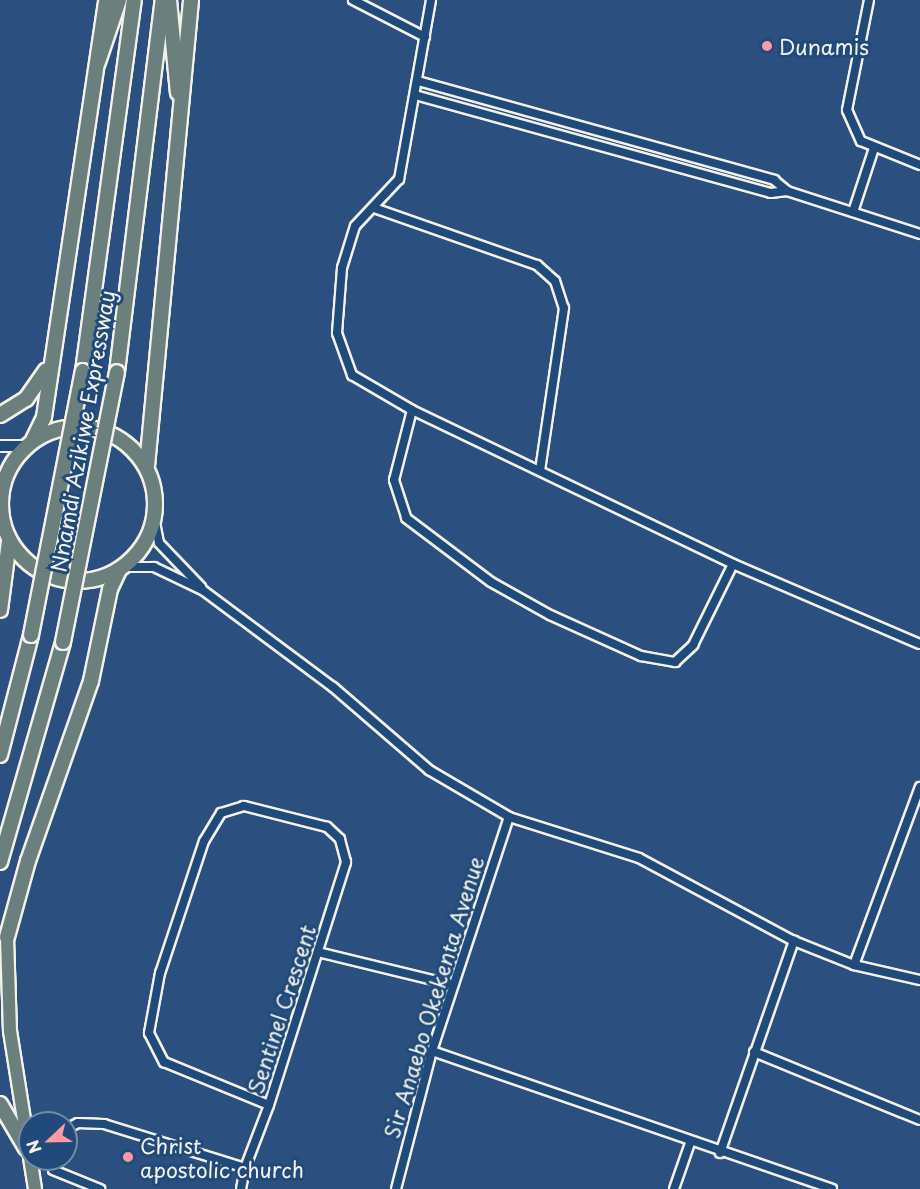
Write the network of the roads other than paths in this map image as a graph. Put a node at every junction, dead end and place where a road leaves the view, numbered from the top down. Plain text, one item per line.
1 (106, 0) edge
2 (118, 0) edge
3 (134, 0) edge
4 (163, 0) edge
5 (169, 0) edge
6 (190, 0) edge
7 (353, 0) edge
8 (431, 0) edge
9 (870, 0) edge
10 (425, 37) junction
11 (98, 62) junction
12 (418, 81) junction
13 (178, 93) junction
14 (416, 95) junction
15 (874, 148) junction
16 (700, 159) junction
17 (920, 165) edge
18 (696, 172) junction
19 (787, 191) junction
20 (374, 208) junction
21 (853, 212) junction
22 (920, 234) edge
23 (48, 365) junction
24 (412, 410) junction
25 (0, 415) edge
26 (29, 444) junction
27 (0, 446) edge
28 (540, 470) junction
29 (148, 474) junction
30 (1, 485) edge
31 (154, 517) junction
32 (7, 534) junction
33 (733, 564) junction
34 (122, 568) junction
35 (204, 591) junction
36 (0, 610) edge
37 (920, 644) edge
38 (0, 755) edge
39 (920, 787) edge
40 (509, 817) junction
41 (0, 862) edge
42 (7, 937) joint
43 (794, 941) junction
44 (318, 952) junction
45 (854, 964) junction
46 (920, 980) edge
47 (453, 985) junction
48 (432, 1051) junction
49 (754, 1052) junction
50 (0, 1104) edge
51 (268, 1105) junction
52 (22, 1111) edge
53 (920, 1120) edge
54 (78, 1123) edge
55 (18, 1132) edge
56 (690, 1143) junction
57 (720, 1153) junction
58 (245, 1168) junction
59 (32, 1171) edge
60 (55, 1171) edge
61 (35, 1189) edge
62 (100, 1189) edge
63 (241, 1189) edge
64 (396, 1189) edge
65 (674, 1189) edge
66 (832, 1189) edge

1 - 11 highway, Nnamdi Azikiwe Expressway
2 - 11 highway
3 - 38 highway, Nnamdi Azikiwe Expressway, bridge
4 - 41 highway, Nnamdi Azikiwe Expressway, bridge
5 - 13 highway
6 - 13 highway
7 - 10 street
8 - 10 street
9 - 15 street
10 - 12 street
11 - 23 highway, Nnamdi Azikiwe Expressway
12 - 14 street
12 - 16 street
13 - 29 highway
14 - 18 street
14 - 20 street
15 - 17 street
15 - 21 street
16 - 18 street
16 - 19 street
18 - 19 street
19 - 21 street
20 - 24 street
20 - 28 street
21 - 22 street
23 - 25 highway
23 - 26 highway, Nnamdi Azikiwe Expressway
24 - 28 street
24 - 33 street
26 - 27 main road
26 - 29 highway
26 - 30 highway
28 - 33 street
29 - 31 highway
30 - 32 highway
31 - 34 highway
31 - 35 street
32 - 34 highway
32 - 36 highway
33 - 37 street
34 - 35 street
34 - 42 highway
35 - 40 street
39 - 45 street
40 - 43 street
40 - 47 street, Sir Anaebo Okekenta Avenue
42 - 52 main road
43 - 45 street
43 - 49 street
44 - 47 street
44 - 51 street, Sentinel Crescent
44 - 51 street, Sentinel Crescent
45 - 46 street
47 - 48 street, Sir Anaebo Okekenta Avenue
48 - 56 street
48 - 64 street, Sir Anaebo Okekenta Avenue
49 - 53 street
49 - 57 street
50 - 55 highway
51 - 58 street, Sentinel Crescent
54 - 58 street
56 - 57 street
56 - 65 street
57 - 66 street
58 - 63 street, Sentinel Crescent
59 - 61 main road
60 - 62 street

